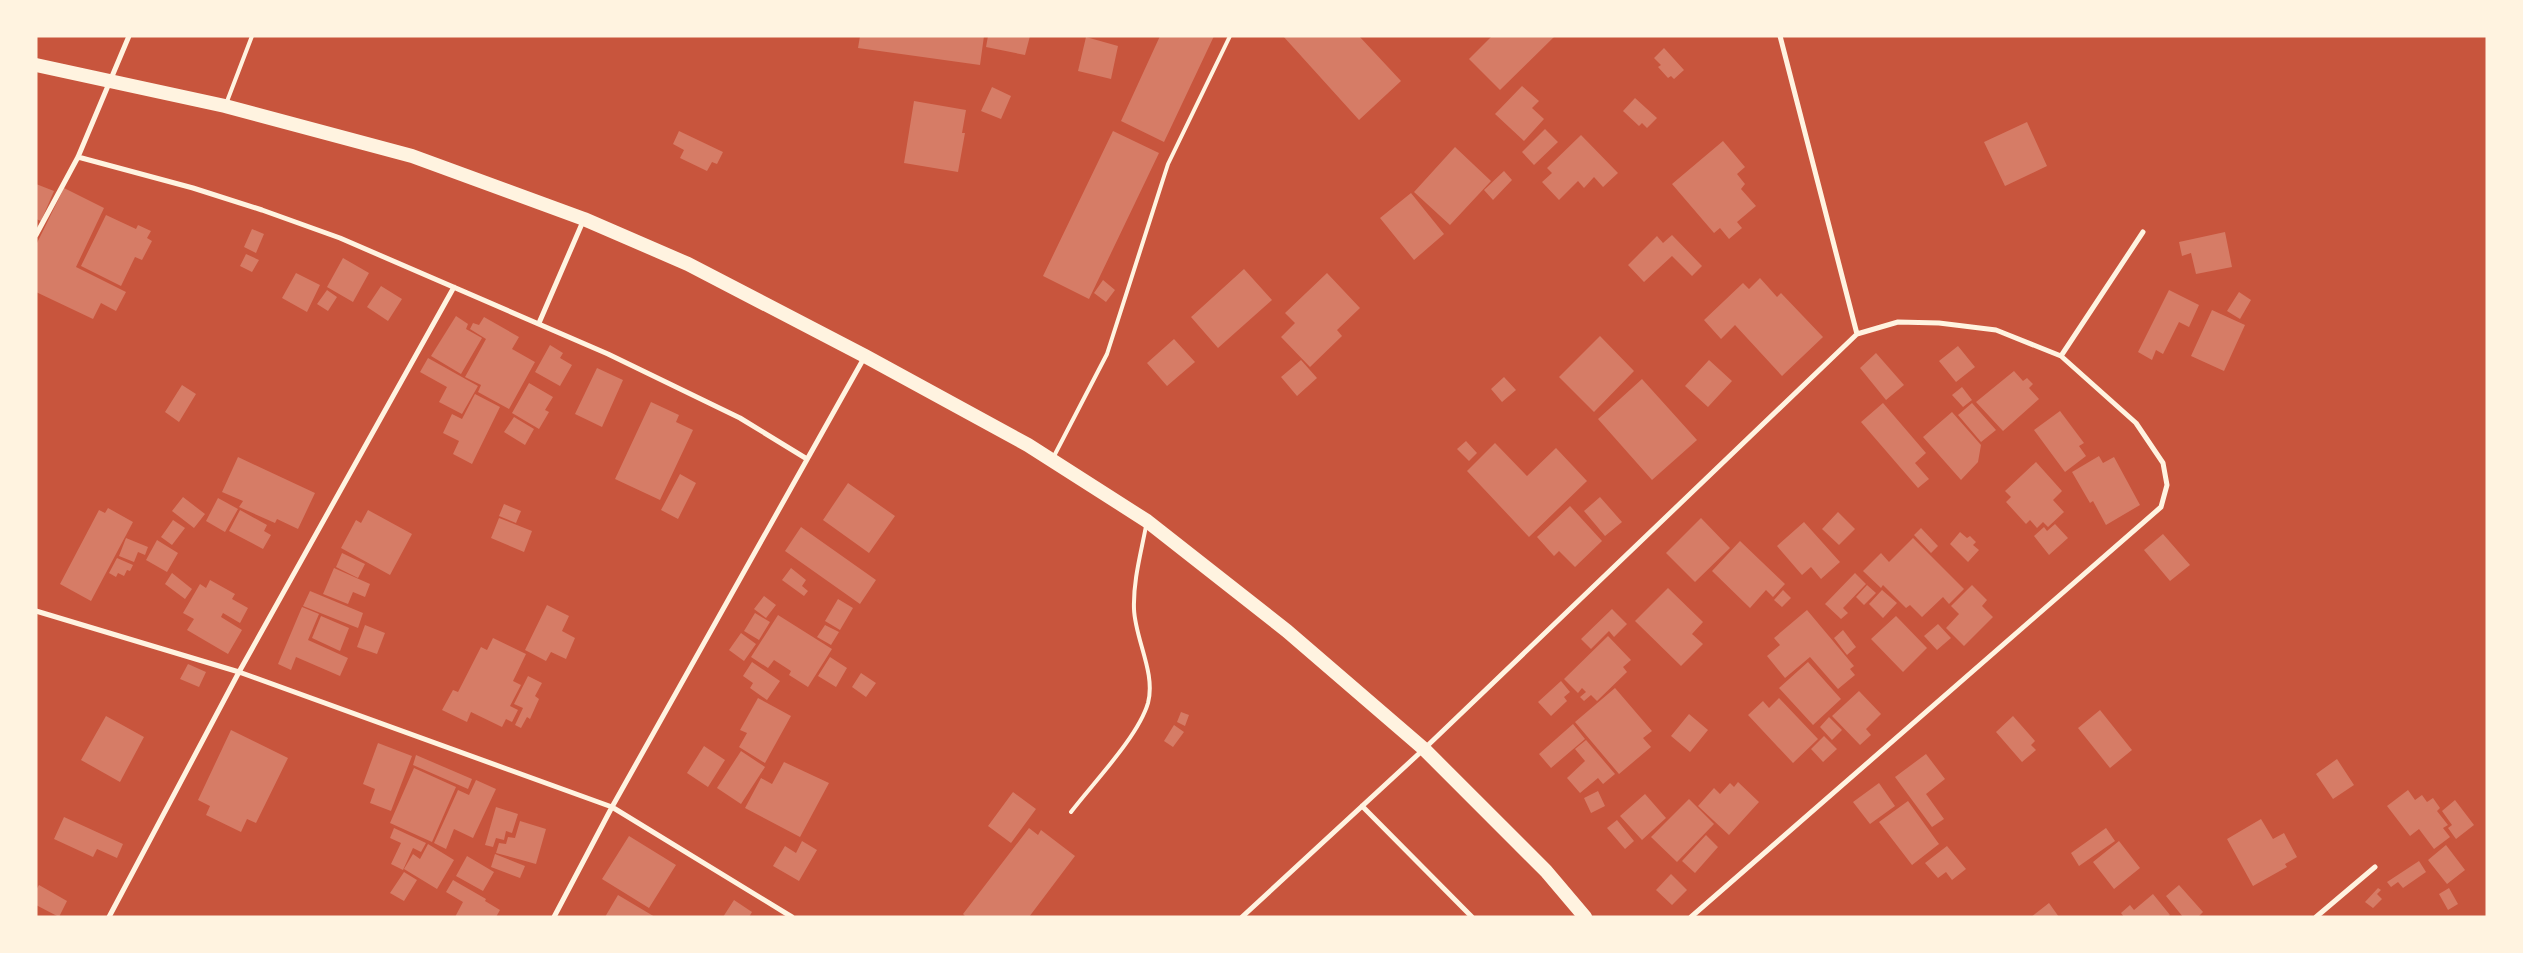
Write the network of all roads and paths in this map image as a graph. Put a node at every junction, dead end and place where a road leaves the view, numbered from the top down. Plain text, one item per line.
1 (129, 36) edge
2 (252, 36) edge
3 (1230, 36) edge
4 (1780, 36) edge
5 (36, 65) edge
6 (110, 80) junction
7 (225, 106) junction
8 (78, 157) junction
9 (584, 219) junction
10 (2143, 232) dead end
11 (36, 235) edge
12 (454, 287) junction
13 (539, 323) junction
14 (1857, 334) junction
15 (866, 356) junction
16 (2061, 356) junction
17 (807, 459) junction
18 (1052, 460) junction
19 (1147, 521) junction
20 (36, 611) edge
21 (240, 672) junction
22 (1424, 750) junction
23 (1362, 806) junction
24 (612, 807) junction
25 (1071, 812) dead end
26 (2375, 867) dead end
27 (1469, 916) edge
28 (109, 917) edge
29 (554, 917) edge
30 (792, 917) edge
31 (1242, 917) edge
32 (1585, 917) edge
33 (1691, 917) edge
34 (2316, 917) edge

1 - 6 street
2 - 7 lane
3 - 18 lane
4 - 14 street
5 - 6 highway
6 - 7 highway
6 - 8 street
7 - 9 highway
8 - 11 street
8 - 12 street
9 - 13 street
9 - 15 highway
10 - 16 street
12 - 13 street
12 - 21 street
13 - 17 street
14 - 16 street
14 - 22 street
15 - 17 street
15 - 18 highway
16 - 33 street
17 - 24 street
18 - 19 highway
19 - 22 highway
19 - 25 lane
20 - 21 street
21 - 24 street
21 - 28 street
22 - 23 street
22 - 32 highway
23 - 27 street
23 - 31 street
24 - 29 street
24 - 30 street
26 - 34 street

